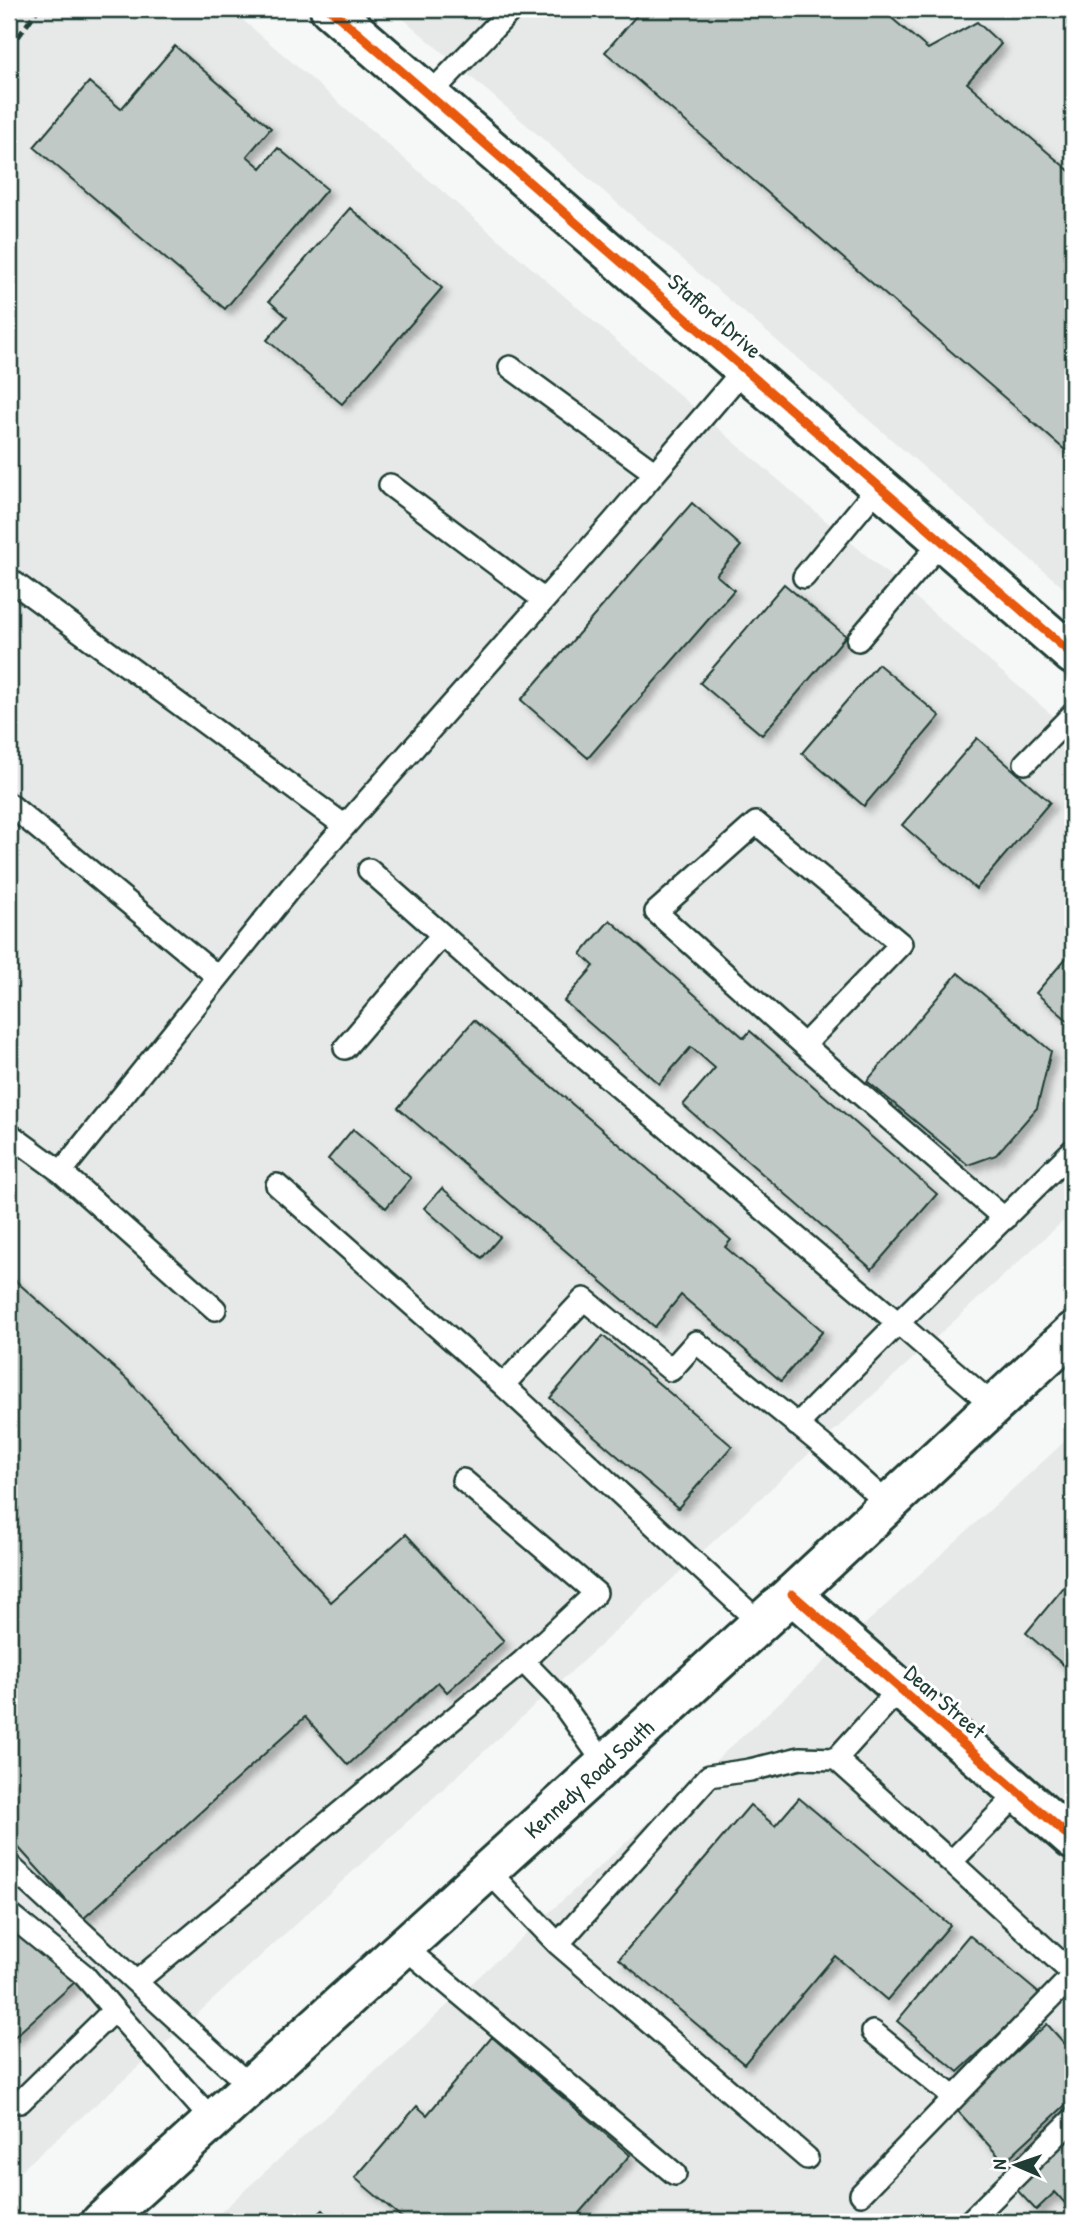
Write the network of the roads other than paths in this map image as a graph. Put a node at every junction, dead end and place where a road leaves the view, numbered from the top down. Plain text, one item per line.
1 (330, 9) edge
2 (500, 13) edge
3 (430, 94) junction
4 (510, 367) dead end
5 (746, 368) junction
6 (655, 473) junction
7 (390, 485) dead end
8 (880, 485) junction
9 (943, 540) junction
10 (804, 577) dead end
11 (9, 579) edge
12 (544, 600) junction
13 (858, 639) dead end
14 (1073, 655) edge
15 (1073, 714) edge
16 (1025, 764) dead end
17 (9, 804) edge
18 (345, 826) junction
19 (369, 870) dead end
20 (442, 935) junction
21 (218, 977) junction
22 (804, 1045) junction
23 (345, 1048) dead end
24 (9, 1134) edge
25 (1073, 1150) edge
26 (61, 1172) junction
27 (277, 1185) dead end
28 (1005, 1219) junction
29 (215, 1309) dead end
30 (898, 1323) junction
31 (1073, 1332) edge
32 (503, 1385) junction
33 (993, 1405) junction
34 (797, 1425) junction
35 (463, 1480) dead end
36 (888, 1504) junction
37 (792, 1594) junction
38 (760, 1623) junction
39 (523, 1661) junction
40 (901, 1687) junction
41 (836, 1759) junction
42 (605, 1764) junction
43 (1019, 1793) junction
44 (1073, 1840) edge
45 (951, 1862) junction
46 (9, 1865) edge
47 (488, 1871) junction
48 (9, 1914) edge
49 (558, 1944) junction
50 (404, 1947) junction
51 (1073, 1974) edge
52 (136, 1982) junction
53 (114, 2010) junction
54 (873, 2032) dead end
55 (250, 2086) junction
56 (953, 2097) junction
57 (20, 2102) dead end
58 (1073, 2119) edge
59 (213, 2121) junction
60 (807, 2158) dead end
61 (675, 2174) dead end
62 (861, 2194) dead end
63 (101, 2222) edge
64 (969, 2222) edge

1 - 3 street, Stafford Drive
2 - 3 lane
3 - 5 street, Stafford Drive
4 - 6 lane
5 - 6 lane
5 - 8 street, Stafford Drive
6 - 12 lane
7 - 12 lane
8 - 9 street, Stafford Drive
8 - 10 lane
9 - 13 lane
9 - 14 street, Stafford Drive
11 - 18 lane
12 - 18 lane
15 - 16 lane
17 - 21 lane
18 - 21 lane
19 - 20 lane
20 - 23 lane
20 - 30 lane
21 - 26 lane
22 - 22 lane
22 - 28 lane
24 - 26 lane
25 - 28 lane
26 - 29 lane
27 - 32 lane
28 - 30 lane
30 - 33 lane
30 - 34 lane
31 - 33 street, Kennedy Road South
32 - 34 lane
32 - 38 lane
33 - 36 street, Kennedy Road South
34 - 36 lane
35 - 39 lane
36 - 37 street, Kennedy Road South
37 - 38 street, Kennedy Road South
37 - 40 street, Dean Street
38 - 42 street, Kennedy Road South
39 - 42 lane
39 - 52 lane
40 - 41 lane
40 - 43 street, Dean Street
41 - 45 lane
41 - 49 lane
42 - 47 street, Kennedy Road South
43 - 44 street, Dean Street
43 - 45 lane
45 - 51 lane
46 - 52 lane
47 - 49 lane
47 - 50 street, Kennedy Road South
48 - 53 lane
49 - 60 lane
50 - 55 street, Kennedy Road South
50 - 61 lane
51 - 56 lane
52 - 55 lane
53 - 57 lane
53 - 59 lane
54 - 56 lane
55 - 59 street, Kennedy Road South
56 - 62 lane
58 - 64 lane
59 - 63 street, Kennedy Road South

